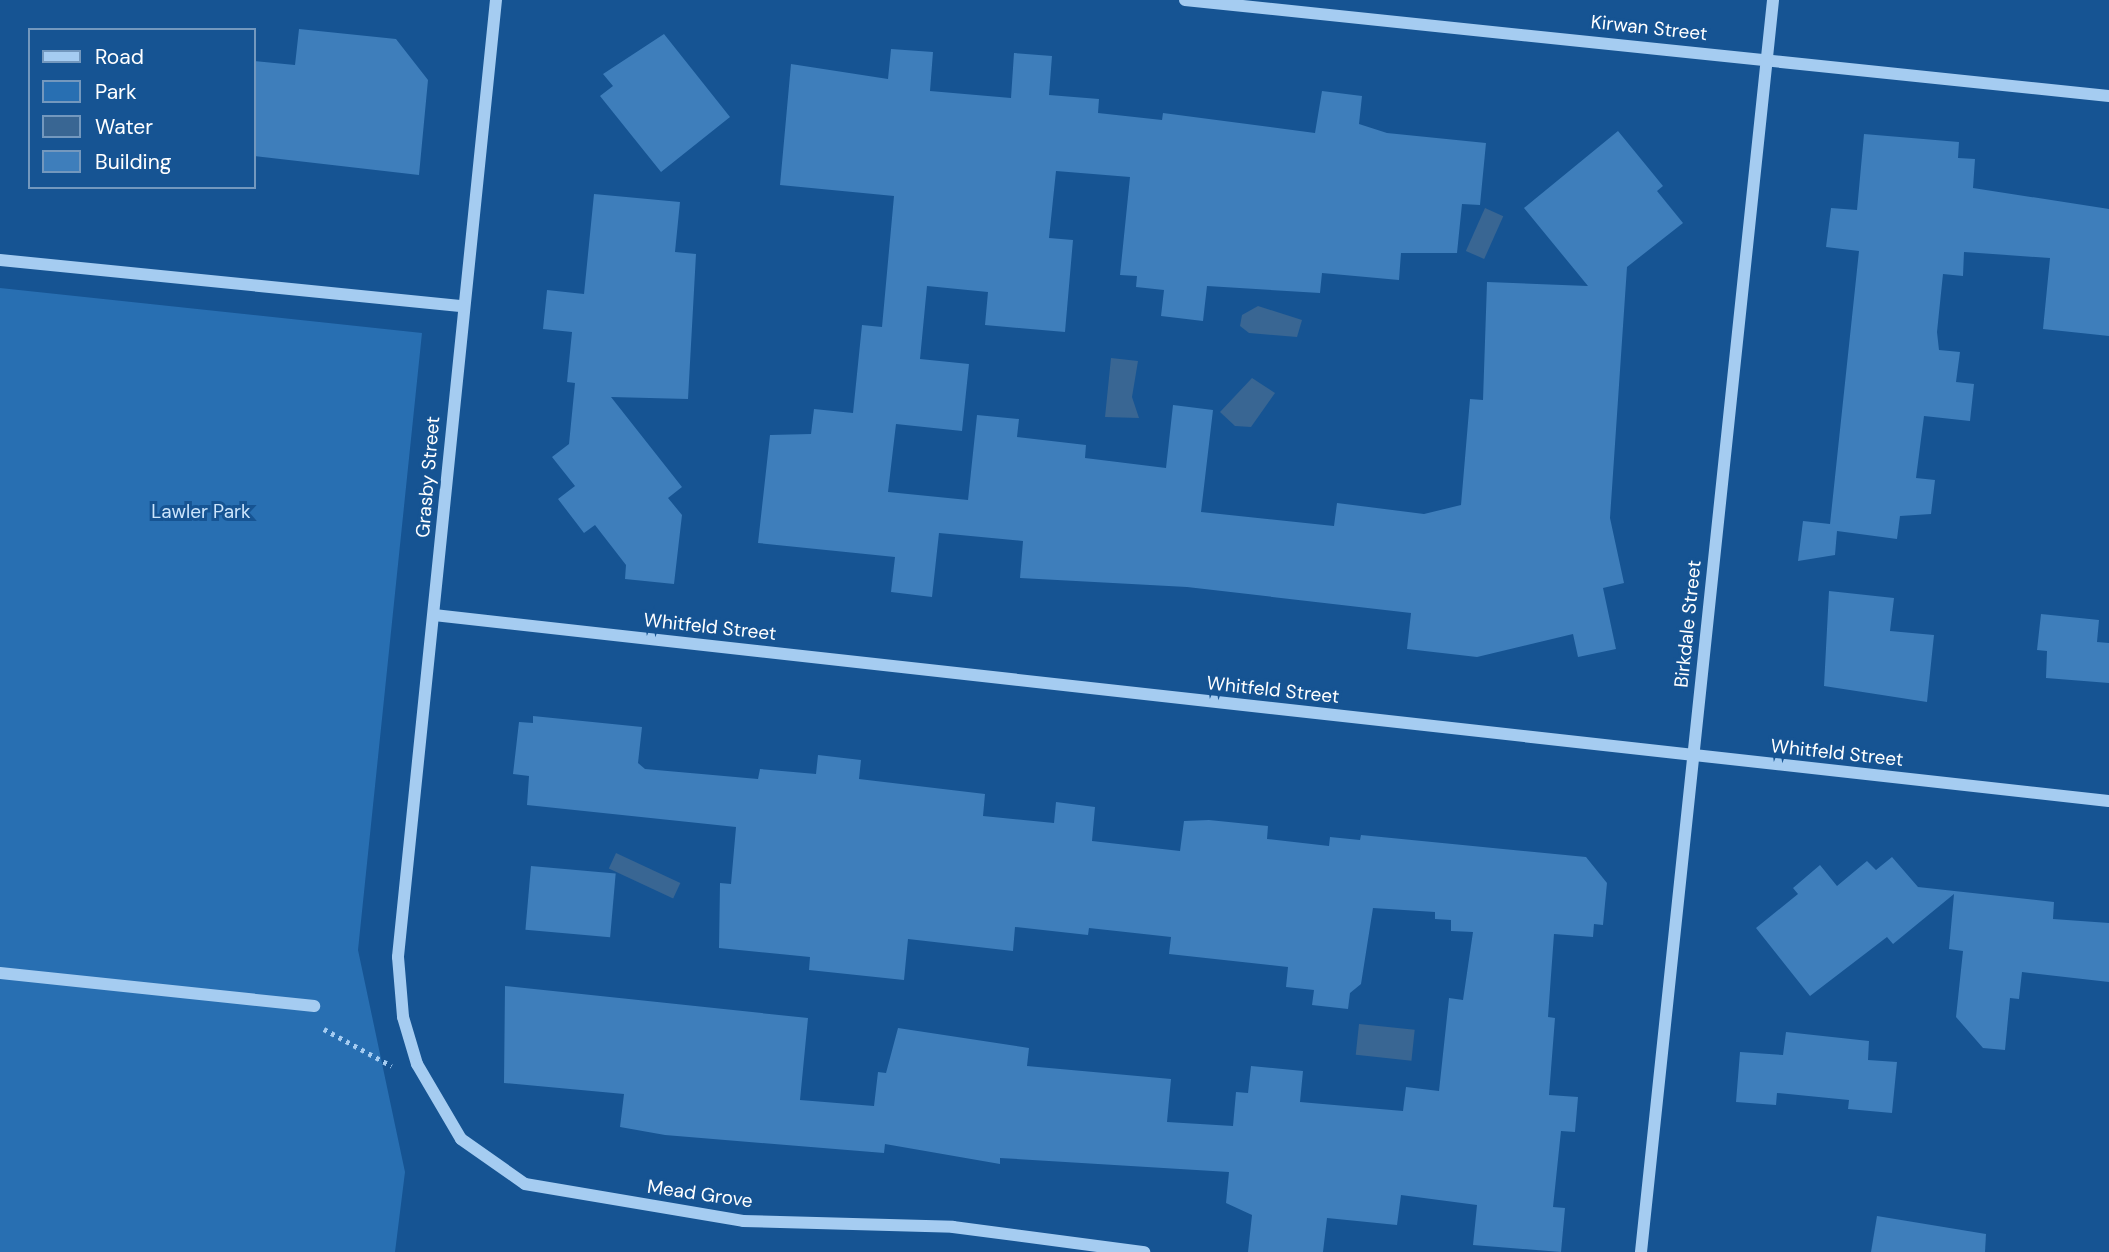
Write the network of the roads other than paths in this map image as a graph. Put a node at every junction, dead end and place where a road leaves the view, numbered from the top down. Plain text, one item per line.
1 (496, 0) edge
2 (1185, 0) edge
3 (1773, 0) edge
4 (1766, 59) junction
5 (2109, 96) edge
6 (0, 260) edge
7 (463, 306) junction
8 (434, 615) junction
9 (1693, 757) junction
10 (2109, 801) edge
11 (398, 957) joint
12 (0, 973) edge
13 (314, 1006) road end
14 (1144, 1252) edge
15 (1641, 1252) edge

1 - 7 street, Grasby Street
2 - 4 street, Kirwan Street
3 - 4 street, Birkdale Street
4 - 5 street, Kirwan Street
4 - 9 street, Birkdale Street
6 - 7 street
7 - 8 street, Grasby Street
8 - 9 street, Whitfeld Street
8 - 11 street, Grasby Street
9 - 10 street, Whitfeld Street
9 - 15 street, Birkdale Street
11 - 14 street, Mead Grove
12 - 13 street

